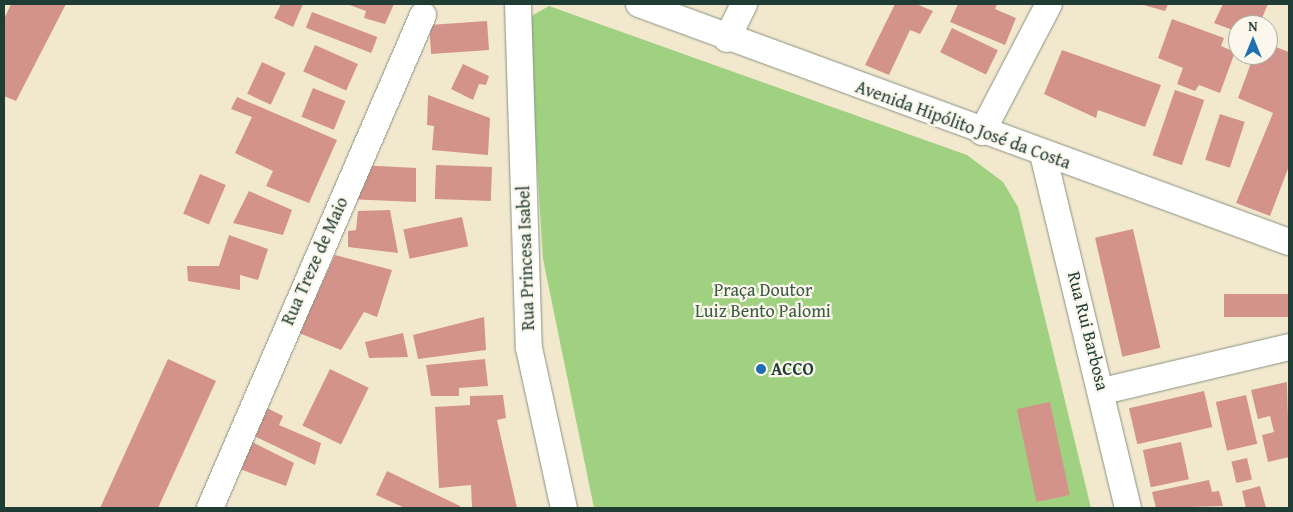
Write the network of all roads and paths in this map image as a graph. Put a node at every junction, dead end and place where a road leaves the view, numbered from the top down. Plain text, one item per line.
1 (518, 4) edge
2 (639, 4) edge
3 (744, 4) edge
4 (1049, 4) edge
5 (423, 15) dead end
6 (727, 39) junction
7 (982, 132) junction
8 (1043, 154) junction
9 (1289, 242) edge
10 (1289, 347) edge
11 (1103, 391) junction
12 (210, 508) edge
13 (564, 508) edge
14 (1128, 508) edge

1 - 13 street, Rua Princesa Isabel
2 - 6 street, Avenida Hipólito José da Costa
3 - 6 street
4 - 7 street
5 - 12 street, Rua Treze de Maio
6 - 7 street, Avenida Hipólito José da Costa
7 - 8 street, Avenida Hipólito José da Costa
8 - 9 street, Avenida Hipólito José da Costa
8 - 11 street, Rua Rui Barbosa
10 - 11 street
11 - 14 street, Rua Rui Barbosa

